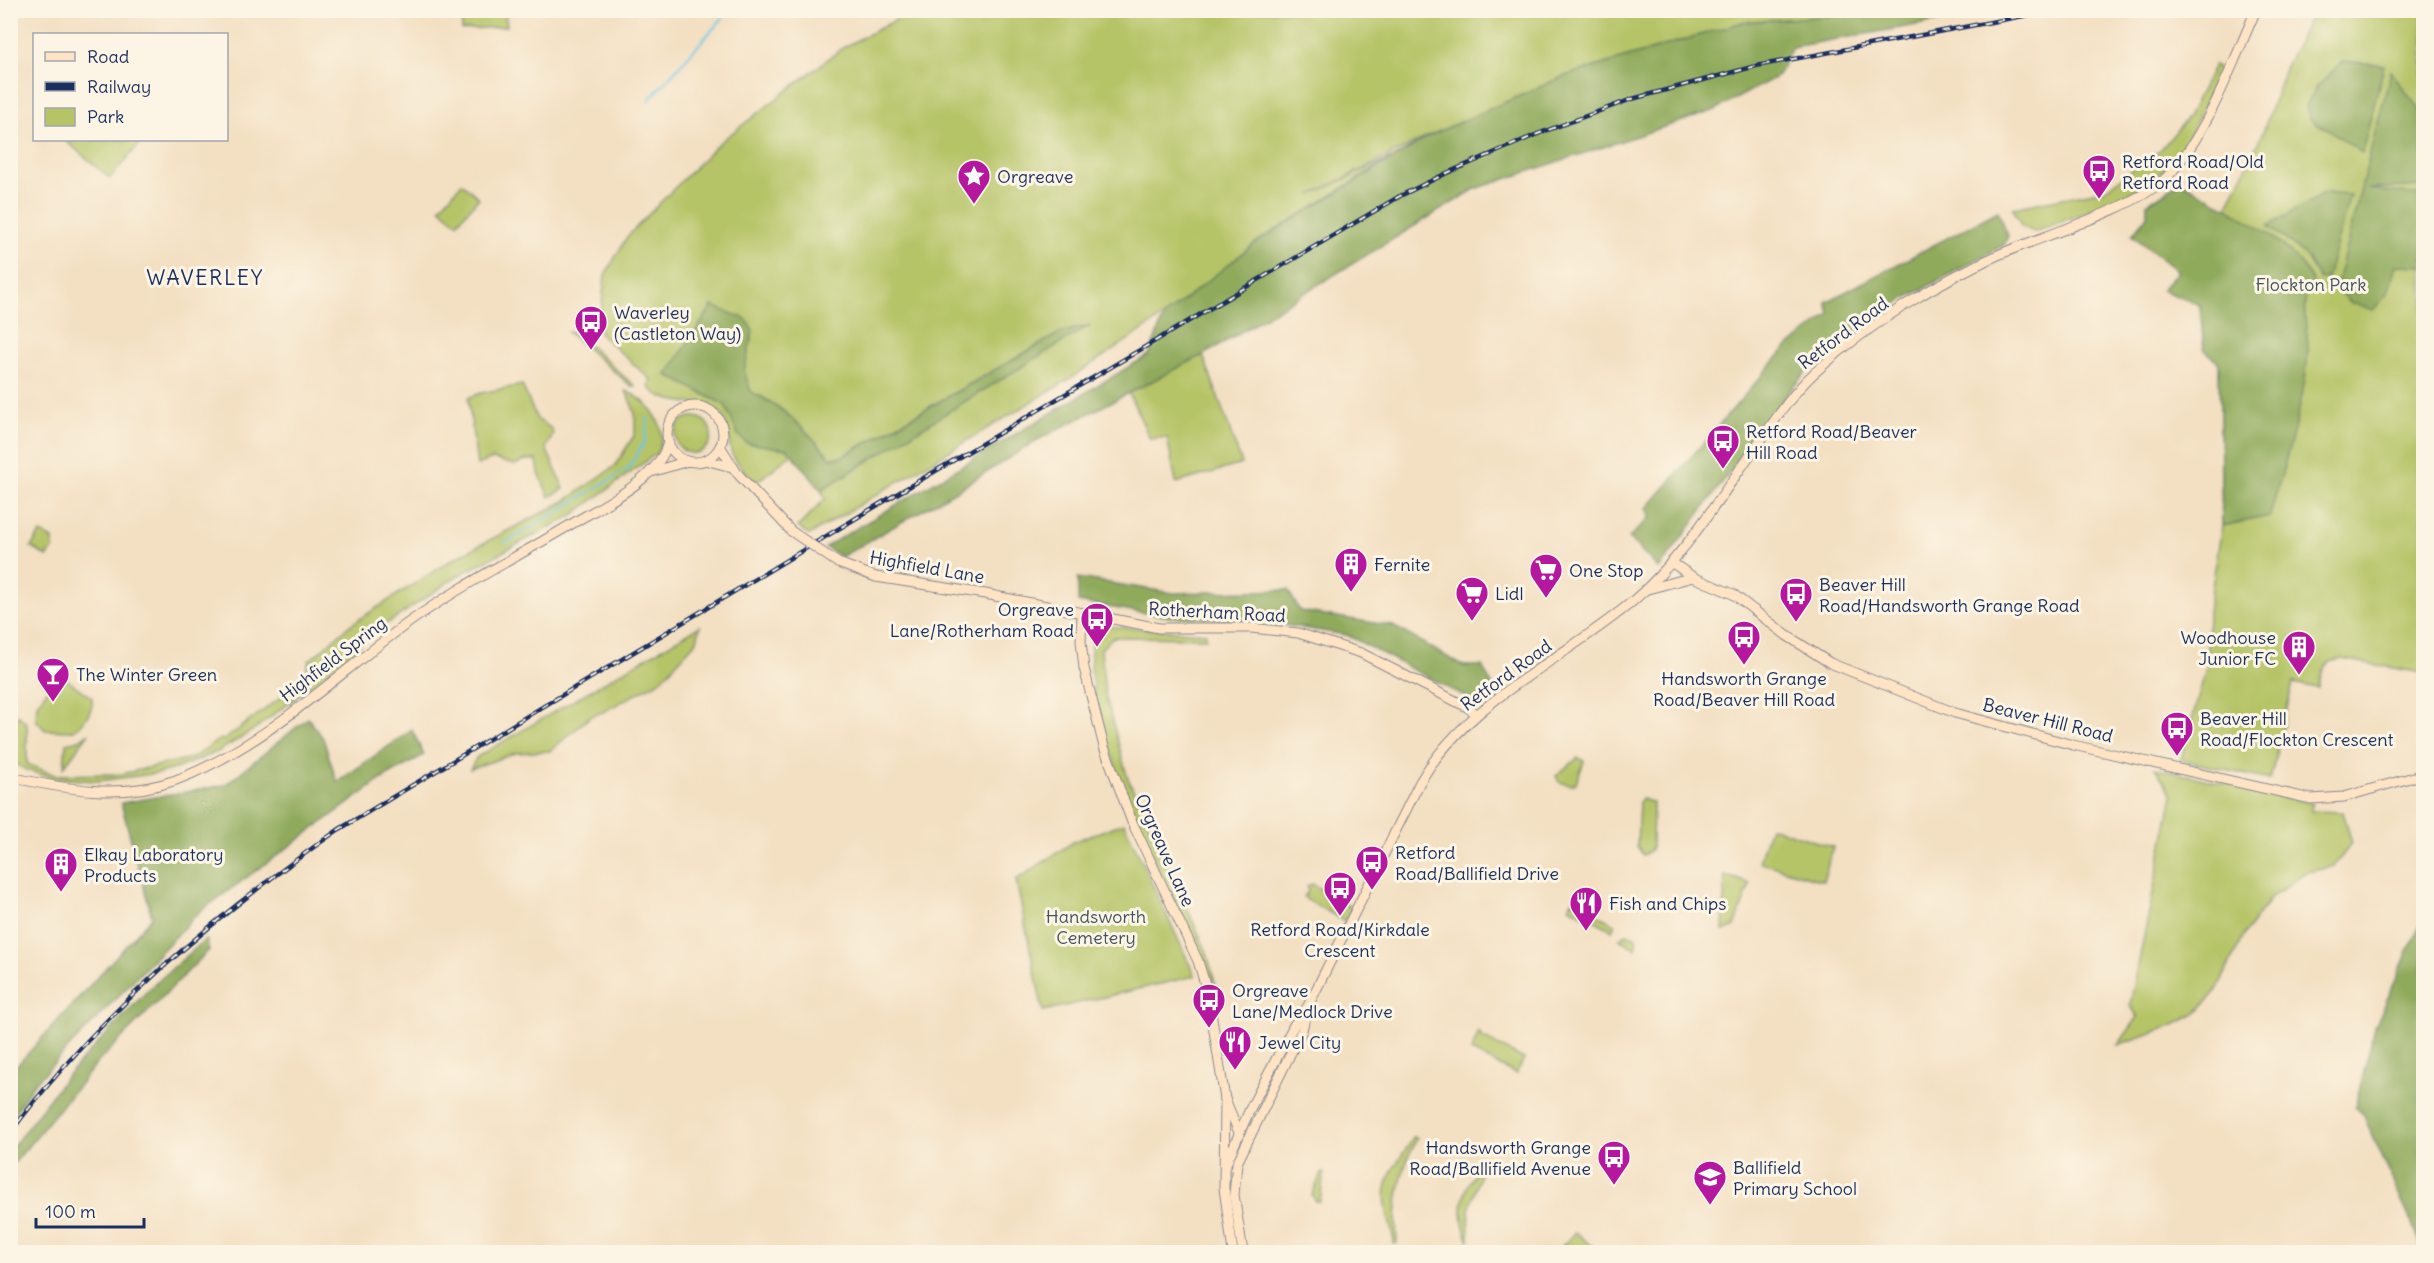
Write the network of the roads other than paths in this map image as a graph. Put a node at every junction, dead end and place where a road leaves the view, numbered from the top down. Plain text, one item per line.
1 (2256, 10) edge
2 (668, 442) junction
3 (720, 446) junction
4 (705, 460) junction
5 (688, 461) junction
6 (732, 467) junction
7 (651, 472) junction
8 (1671, 562) junction
9 (1664, 571) junction
10 (1689, 577) junction
11 (1646, 590) junction
12 (1082, 614) junction
13 (1476, 714) junction
14 (2424, 774) edge
15 (10, 777) edge
16 (1308, 1006) junction
17 (1227, 1103) junction
18 (1250, 1109) junction
19 (1224, 1130) junction
20 (1239, 1138) junction
21 (1226, 1164) junction
22 (1233, 1252) edge
23 (1243, 1252) edge

1 - 8 main road, Retford Road
2 - 3 main road
2 - 5 main road
2 - 7 main road
3 - 4 main road
3 - 6 main road, Highfield Lane
4 - 5 main road
4 - 6 main road
5 - 7 main road
6 - 12 main road, Highfield Lane, bridge
7 - 15 main road, Highfield Spring
8 - 9 main road, Retford Road
8 - 10 main road, Beaver Hill Road
9 - 10 main road, Beaver Hill Road
9 - 11 main road, Retford Road
10 - 11 main road
10 - 14 main road, Beaver Hill Road
11 - 13 main road, Retford Road
12 - 13 main road, Rotherham Road
12 - 17 main road, Orgreave Lane
13 - 16 main road, Retford Road
16 - 18 main road, Retford Road
16 - 20 main road, Retford Road
17 - 18 main road
17 - 19 main road, Orgreave Lane
17 - 20 main road, Orgreave Lane
18 - 20 main road, Retford Road
19 - 20 main road
19 - 21 main road, Orgreave Lane
20 - 21 main road, Retford Road
20 - 23 main road
21 - 22 main road

